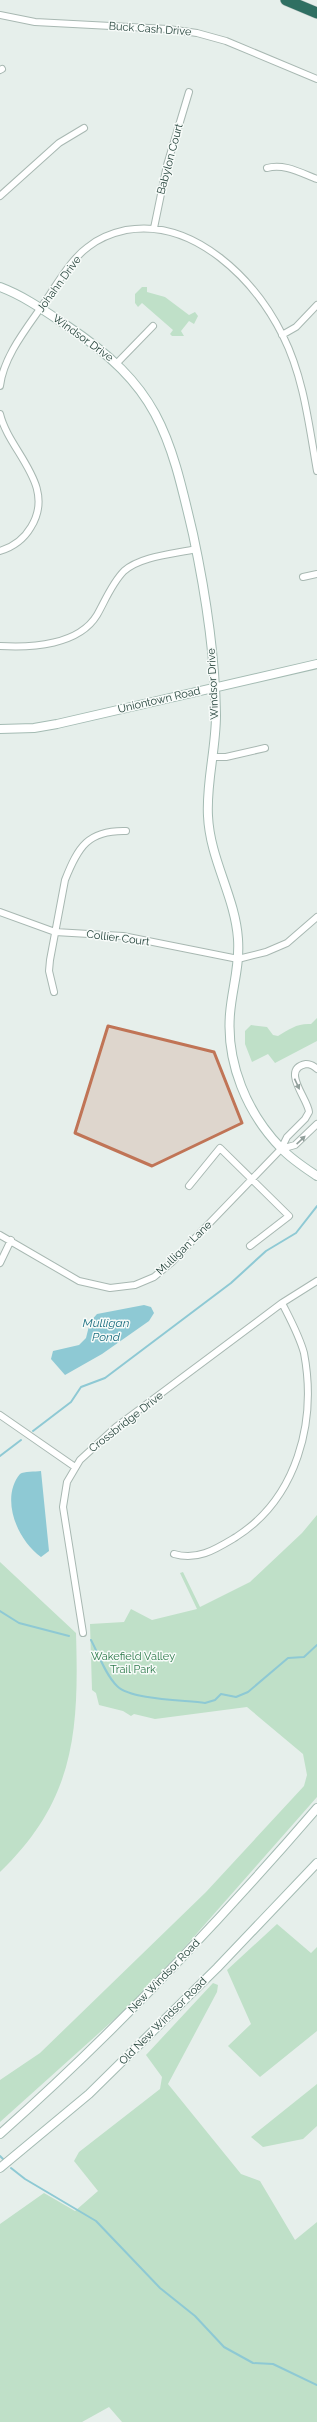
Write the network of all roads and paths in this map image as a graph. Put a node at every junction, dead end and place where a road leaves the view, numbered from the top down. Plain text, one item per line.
1 (286, 0) edge
2 (317, 13) edge
3 (0, 15) edge
4 (317, 79) edge
5 (189, 92) dead end
6 (84, 128) dead end
7 (267, 168) dead end
8 (317, 179) edge
9 (0, 196) edge
10 (154, 228) junction
11 (0, 287) edge
12 (317, 305) edge
13 (41, 308) junction
14 (153, 326) dead end
15 (282, 335) junction
16 (117, 363) junction
17 (0, 386) edge
18 (0, 414) edge
19 (317, 471) edge
20 (196, 549) junction
21 (0, 551) edge
22 (317, 574) edge
23 (303, 577) dead end
24 (0, 646) edge
25 (317, 664) edge
26 (214, 688) junction
27 (0, 729) edge
28 (265, 748) dead end
29 (214, 757) junction
30 (126, 831) dead end
31 (0, 912) edge
32 (317, 917) edge
33 (55, 932) junction
34 (238, 959) junction
35 (54, 992) dead end
36 (317, 1069) edge
37 (317, 1124) edge
38 (281, 1149) junction
39 (317, 1176) edge
40 (251, 1180) junction
41 (189, 1186) dead end
42 (0, 1235) edge
43 (11, 1240) junction
44 (250, 1246) dead end
45 (0, 1263) edge
46 (317, 1280) edge
47 (282, 1303) junction
48 (0, 1415) edge
49 (75, 1467) junction
50 (174, 1554) dead end
51 (83, 1633) dead end
52 (317, 1808) edge
53 (317, 1863) edge
54 (0, 2134) edge
55 (0, 2168) edge

1 - 2 highway
3 - 4 street, Buck Cash Drive
5 - 10 street, Babylon Court
6 - 9 street
7 - 8 street
10 - 13 street, Johahn Drive
10 - 15 street, Johahn Drive
11 - 13 street, Windsor Drive
12 - 15 street
13 - 16 street, Windsor Drive
13 - 17 street, Johahn Drive
14 - 16 street
15 - 19 street, Johahn Drive
16 - 20 street, Windsor Drive
18 - 21 street
20 - 24 street
20 - 26 street, Windsor Drive
22 - 23 street
25 - 26 street, Uniontown Road
26 - 27 street, Uniontown Road
26 - 29 street, Windsor Drive
28 - 29 street
29 - 34 street, Windsor Drive
30 - 33 street
31 - 33 street, Collier Court
32 - 34 street
33 - 34 street, Collier Court
33 - 35 street
34 - 38 street, Windsor Drive
36 -> 38 street
38 -> 37 street
38 - 39 street, Windsor Drive
38 - 40 street, Mulligan Lane
40 - 41 street
40 - 43 street, Mulligan Lane
40 - 44 street
42 - 43 street, Mulligan Lane
43 - 45 street
46 - 47 street, Crossbridge Drive
47 - 49 street, Crossbridge Drive
47 - 50 street
48 - 49 street
49 - 51 street, Crossbridge Drive
52 - 54 street, New Windsor Road
53 - 55 street, Old New Windsor Road

